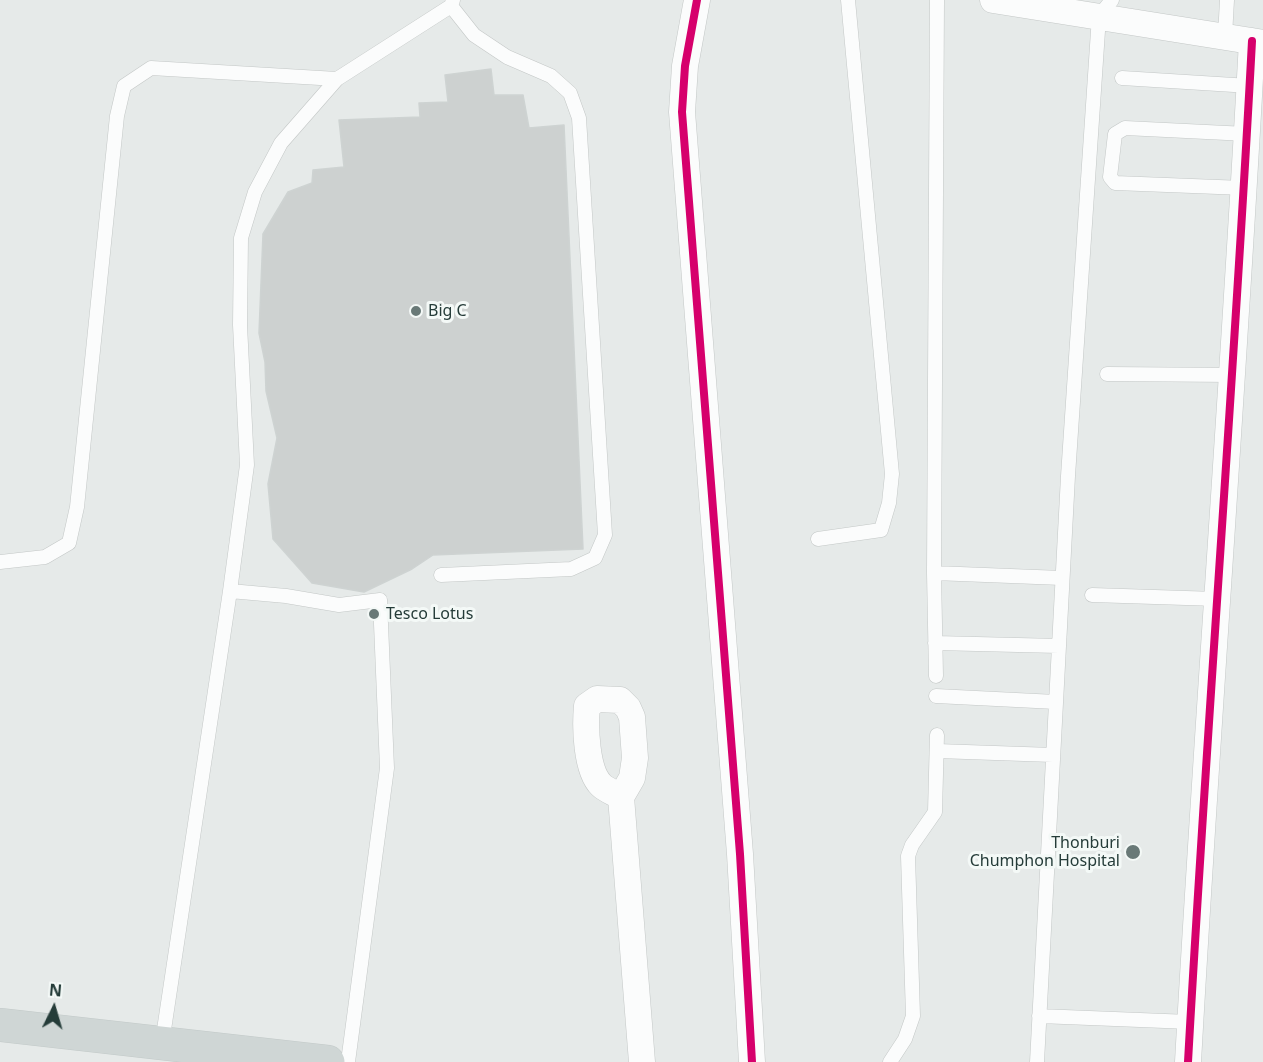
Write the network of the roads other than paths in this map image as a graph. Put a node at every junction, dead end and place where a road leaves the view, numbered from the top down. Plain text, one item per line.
1 (697, 0) edge
2 (848, 0) edge
3 (937, 0) edge
4 (993, 0) edge
5 (1227, 0) edge
6 (452, 3) edge
7 (1106, 8) edge
8 (1225, 36) junction
9 (1258, 42) edge
10 (1122, 78) dead end
11 (337, 79) junction
12 (1250, 86) junction
13 (1247, 134) junction
14 (1244, 188) junction
15 (1107, 374) dead end
16 (1233, 375) junction
17 (818, 539) dead end
18 (0, 562) edge
19 (934, 573) junction
20 (441, 575) dead end
21 (1062, 578) junction
22 (230, 591) junction
23 (1092, 595) dead end
24 (1218, 598) junction
25 (935, 643) junction
26 (1059, 646) junction
27 (936, 676) dead end
28 (936, 696) dead end
29 (1056, 702) junction
30 (937, 735) dead end
31 (937, 751) junction
32 (1053, 755) junction
33 (621, 797) dead end
34 (1039, 1016) junction
35 (1190, 1022) junction
36 (0, 1025) edge
37 (162, 1043) junction
38 (328, 1062) edge
39 (348, 1062) edge
40 (642, 1062) edge
41 (752, 1062) edge
42 (890, 1062) edge
43 (1037, 1062) edge
44 (1188, 1062) edge

1 - 41 street
2 - 17 lane
3 - 19 lane
4 - 7 street
5 - 8 lane
6 - 11 lane
6 - 20 lane
7 - 8 street
7 - 21 lane
8 - 9 street
9 - 12 street
10 - 12 lane
11 - 18 lane
11 - 22 lane
12 - 13 street
13 - 14 street
13 - 14 lane
14 - 16 street
15 - 16 lane
16 - 24 street
19 - 21 lane
19 - 25 lane
21 - 26 lane
22 - 37 lane
22 - 39 lane
23 - 24 lane
24 - 35 street
25 - 26 lane
25 - 27 lane
26 - 29 lane
28 - 29 lane
29 - 32 lane
30 - 31 lane
31 - 32 lane
31 - 42 lane
32 - 34 lane
33 - 40 street
34 - 35 lane
34 - 43 lane
35 - 44 street
36 - 37 main road
37 - 38 main road

